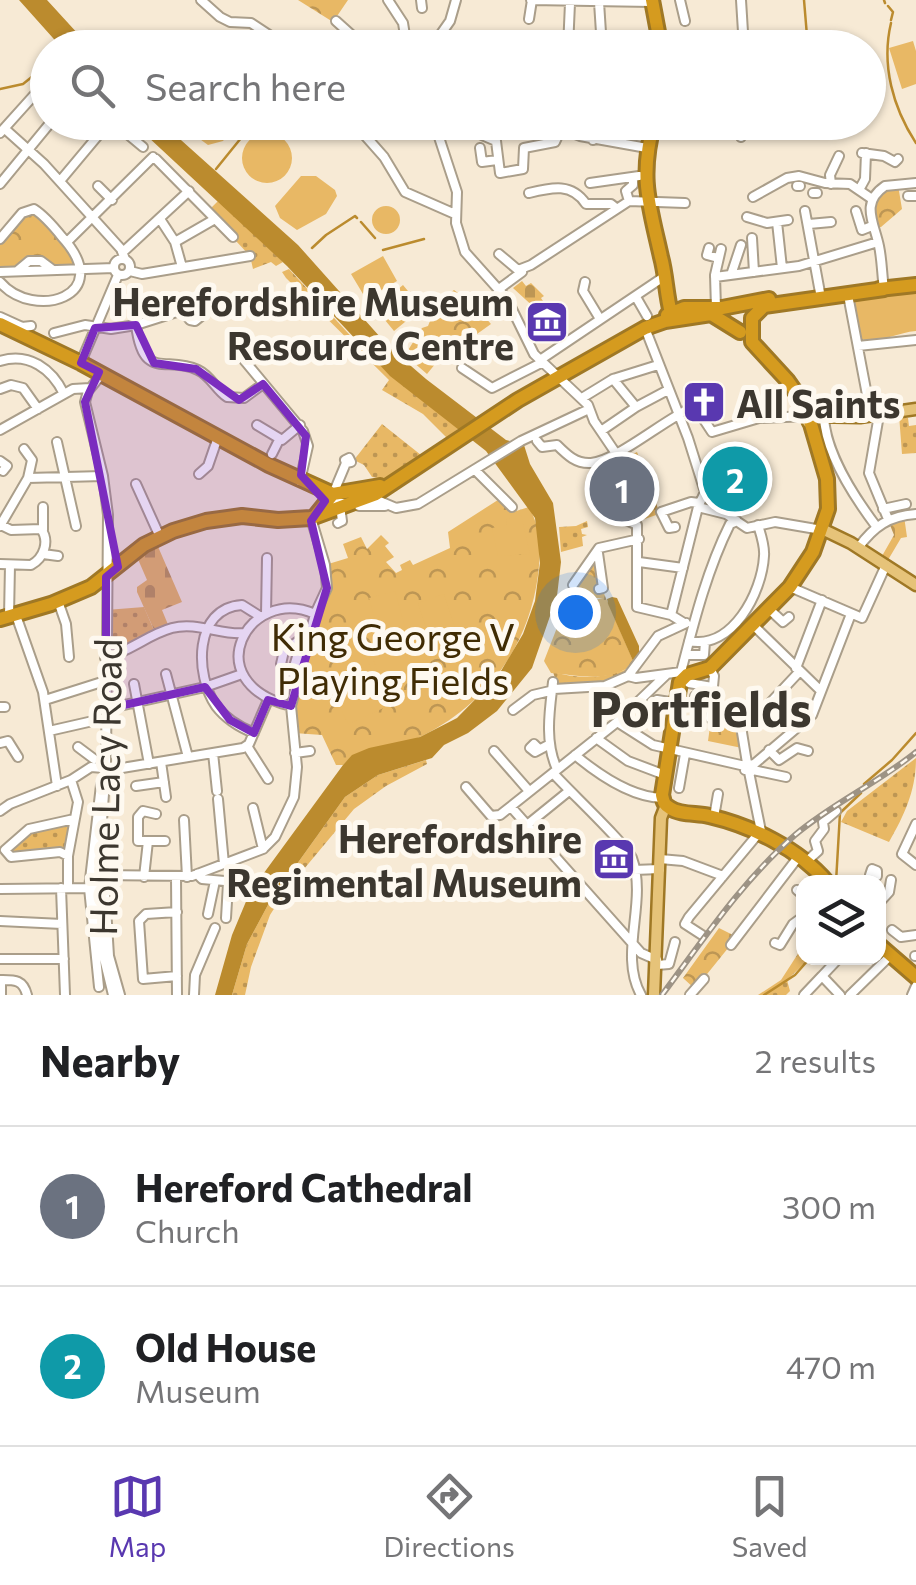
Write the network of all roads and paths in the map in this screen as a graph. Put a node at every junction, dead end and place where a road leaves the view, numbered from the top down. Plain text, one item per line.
1 (201, 0) edge
2 (388, 0) edge
3 (456, 0) edge
4 (539, 0) edge
5 (680, 0) edge
6 (741, 0) edge
7 (581, 1) edge
8 (616, 1) edge
9 (652, 1) edge
10 (599, 2) edge
11 (570, 3) junction
12 (529, 19) dead end
13 (336, 21) dead end
14 (685, 21) dead end
15 (263, 30) edge
16 (346, 30) edge
17 (405, 30) edge
18 (444, 30) edge
19 (569, 30) edge
20 (601, 30) edge
21 (658, 30) edge
22 (743, 30) edge
23 (30, 99) edge
24 (2, 131) edge
25 (37, 140) edge
26 (93, 140) edge
27 (135, 140) edge
28 (369, 140) edge
29 (440, 140) edge
30 (494, 140) edge
31 (556, 140) edge
32 (594, 140) edge
33 (649, 140) edge
34 (143, 147) dead end
35 (480, 148) dead end
36 (647, 148) junction
37 (28, 150) junction
38 (836, 158) dead end
39 (898, 159) dead end
40 (497, 160) junction
41 (60, 181) junction
42 (816, 182) junction
43 (590, 183) dead end
44 (914, 183) edge
45 (0, 184) edge
46 (830, 184) junction
47 (98, 186) dead end
48 (859, 190) junction
49 (188, 191) junction
50 (530, 193) dead end
51 (816, 194) dead end
52 (911, 196) edge
53 (753, 197) dead end
54 (872, 198) junction
55 (112, 200) junction
56 (629, 200) junction
57 (646, 200) junction
58 (686, 202) dead end
59 (616, 208) junction
60 (856, 210) dead end
61 (747, 217) dead end
62 (93, 219) junction
63 (160, 219) junction
64 (215, 219) junction
65 (807, 219) junction
66 (456, 221) junction
67 (777, 222) junction
68 (831, 222) dead end
69 (872, 226) junction
70 (752, 238) dead end
71 (0, 239) edge
72 (67, 242) junction
73 (174, 242) junction
74 (878, 242) junction
75 (741, 246) dead end
76 (707, 252) dead end
77 (500, 254) dead end
78 (124, 256) junction
79 (814, 262) junction
80 (182, 267) junction
81 (782, 268) junction
82 (523, 269) junction
83 (81, 270) junction
84 (116, 271) junction
85 (130, 271) junction
86 (0, 272) edge
87 (754, 272) junction
88 (731, 275) junction
89 (666, 276) junction
90 (715, 277) junction
91 (0, 282) edge
92 (582, 285) dead end
93 (916, 285) edge
94 (884, 289) junction
95 (499, 290) junction
96 (848, 293) junction
97 (821, 296) junction
98 (636, 297) junction
99 (721, 306) junction
100 (678, 310) junction
101 (205, 313) dead end
102 (600, 319) junction
103 (0, 320) edge
104 (646, 322) junction
105 (748, 325) junction
106 (31, 326) dead end
107 (136, 326) junction
108 (95, 328) junction
109 (54, 333) dead end
110 (916, 340) edge
111 (858, 346) junction
112 (239, 354) dead end
113 (0, 361) edge
114 (541, 361) junction
115 (81, 362) junction
116 (658, 364) junction
117 (462, 368) dead end
118 (557, 376) junction
119 (612, 379) junction
120 (95, 382) junction
121 (263, 384) junction
122 (0, 388) edge
123 (80, 390) junction
124 (668, 390) junction
125 (64, 394) junction
126 (582, 398) junction
127 (85, 402) junction
128 (140, 402) dead end
129 (636, 406) junction
130 (38, 409) junction
131 (916, 409) edge
132 (588, 410) junction
133 (677, 414) junction
134 (875, 415) junction
135 (811, 419) junction
136 (2, 425) edge
137 (257, 425) dead end
138 (300, 425) junction
139 (601, 432) junction
140 (218, 437) junction
141 (536, 438) junction
142 (279, 440) junction
143 (57, 442) dead end
144 (24, 448) dead end
145 (614, 452) junction
146 (272, 454) dead end
147 (346, 464) dead end
148 (475, 470) junction
149 (199, 474) dead end
150 (103, 476) junction
151 (28, 478) junction
152 (67, 478) junction
153 (136, 484) dead end
154 (890, 495) dead end
155 (347, 497) junction
156 (906, 504) dead end
157 (699, 505) junction
158 (43, 507) dead end
159 (512, 507) dead end
160 (888, 508) junction
161 (916, 514) edge
162 (620, 517) dead end
163 (312, 518) junction
164 (888, 519) junction
165 (736, 521) junction
166 (338, 523) dead end
167 (758, 525) junction
168 (0, 526) edge
169 (76, 526) dead end
170 (820, 526) junction
171 (876, 526) junction
172 (675, 527) dead end
173 (43, 530) junction
174 (160, 537) junction
175 (638, 540) junction
176 (854, 545) junction
177 (108, 552) junction
178 (598, 553) junction
179 (43, 554) junction
180 (58, 556) dead end
181 (267, 558) dead end
182 (127, 559) junction
183 (639, 562) junction
184 (5, 565) edge
185 (886, 565) junction
186 (683, 568) junction
187 (106, 577) junction
188 (573, 585) dead end
189 (916, 585) edge
190 (91, 587) junction
191 (790, 587) junction
192 (599, 588) dead end
193 (106, 595) junction
194 (822, 600) junction
195 (58, 602) junction
196 (769, 609) junction
197 (315, 614) junction
198 (851, 614) junction
199 (263, 615) junction
200 (671, 615) junction
201 (788, 617) dead end
202 (9, 619) edge
203 (745, 623) junction
204 (689, 624) junction
205 (209, 628) junction
206 (245, 633) junction
207 (234, 634) junction
208 (689, 641) junction
209 (705, 642) junction
210 (240, 647) junction
211 (686, 655) junction
212 (69, 658) dead end
213 (105, 658) junction
214 (710, 668) junction
215 (798, 670) junction
216 (166, 674) dead end
217 (242, 674) junction
218 (628, 676) junction
219 (660, 679) junction
220 (683, 680) junction
221 (106, 681) junction
222 (134, 684) dead end
223 (712, 686) junction
224 (206, 688) junction
225 (552, 688) junction
226 (822, 691) junction
227 (171, 696) junction
228 (695, 696) dead end
229 (710, 699) junction
230 (45, 700) junction
231 (268, 700) junction
232 (657, 700) dead end
233 (771, 702) dead end
234 (137, 703) junction
235 (676, 703) junction
236 (292, 706) junction
237 (738, 708) dead end
238 (514, 710) dead end
239 (106, 714) junction
240 (710, 716) dead end
241 (617, 722) junction
242 (49, 731) junction
243 (254, 733) junction
244 (16, 734) dead end
245 (596, 738) junction
246 (4, 742) edge
247 (550, 744) junction
248 (247, 746) junction
249 (538, 748) dead end
250 (79, 749) dead end
251 (668, 750) junction
252 (770, 750) junction
253 (310, 751) dead end
254 (494, 751) dead end
255 (808, 751) dead end
256 (213, 753) junction
257 (295, 753) junction
258 (685, 754) junction
259 (575, 755) junction
260 (188, 757) junction
261 (18, 758) dead end
262 (161, 762) junction
263 (95, 763) junction
264 (149, 764) junction
265 (749, 767) junction
266 (106, 768) junction
267 (555, 771) junction
268 (268, 773) dead end
269 (665, 775) junction
270 (786, 777) dead end
271 (71, 780) junction
272 (164, 782) junction
273 (57, 786) junction
274 (136, 786) dead end
275 (466, 787) dead end
276 (679, 788) dead end
277 (530, 791) junction
278 (568, 791) junction
279 (718, 794) dead end
280 (166, 798) dead end
281 (664, 802) junction
282 (510, 807) junction
283 (253, 808) dead end
284 (0, 811) edge
285 (836, 812) dead end
286 (156, 814) dead end
287 (714, 817) junction
288 (184, 820) dead end
289 (70, 823) junction
290 (916, 824) edge
291 (526, 825) junction
292 (760, 835) junction
293 (148, 841) junction
294 (165, 842) dead end
295 (263, 850) junction
296 (68, 856) junction
297 (803, 858) junction
298 (224, 864) junction
299 (660, 864) junction
300 (916, 865) edge
301 (634, 870) junction
302 (198, 874) junction
303 (101, 875) junction
304 (821, 875) edge
305 (144, 876) junction
306 (187, 876) junction
307 (723, 876) junction
308 (176, 877) junction
309 (891, 880) dead end
310 (215, 881) junction
311 (64, 888) junction
312 (93, 888) junction
313 (0, 889) edge
314 (886, 899) edge
315 (177, 912) junction
316 (208, 914) dead end
317 (226, 918) dead end
318 (0, 920) edge
319 (796, 922) edge
320 (62, 924) junction
321 (215, 928) dead end
322 (892, 930) dead end
323 (702, 935) dead end
324 (916, 935) edge
325 (675, 942) dead end
326 (634, 945) junction
327 (731, 945) dead end
328 (780, 946) dead end
329 (886, 951) edge
330 (178, 955) junction
331 (891, 955) junction
332 (0, 958) edge
333 (64, 959) junction
334 (202, 960) junction
335 (657, 963) junction
336 (832, 965) edge
337 (177, 976) junction
338 (822, 976) junction
339 (704, 978) dead end
340 (0, 980) edge
341 (916, 980) edge
342 (99, 987) dead end
343 (65, 994) edge
344 (1, 995) edge
345 (26, 995) edge
346 (116, 995) edge
347 (176, 995) edge
348 (194, 995) edge
349 (640, 995) edge
350 (654, 995) edge
351 (690, 995) edge
352 (804, 995) edge
353 (840, 995) edge
354 (850, 995) edge
355 (912, 995) edge

1 - 15 street
2 - 17 street
3 - 18 street
4 - 11 street
4 - 12 street
5 - 14 street
6 - 22 street
7 - 10 street
7 - 11 street
8 - 9 street
8 - 10 street
9 - 21 highway
10 - 20 street
11 - 19 street
13 - 16 street
23 - 24 street
24 - 37 street
25 - 37 street
26 - 41 street
27 - 34 street
28 - 66 street
29 - 66 street
30 - 40 street
31 - 40 street
32 - 36 street
33 - 36 highway
35 - 40 street
36 - 57 highway
37 - 41 street
37 - 45 street
38 - 46 street
39 - 48 street
41 - 62 street
42 - 46 street
42 - 51 street
42 - 53 street
43 - 56 street
44 - 52 street
44 - 54 street
46 - 48 street
47 - 55 street
48 - 54 street
49 - 55 street
49 - 63 street
49 - 64 street
50 - 59 street
54 - 69 street
55 - 62 street
56 - 57 street
56 - 59 street
57 - 58 street
57 - 89 highway
59 - 82 street
60 - 69 street
61 - 67 street
62 - 72 street
62 - 78 street
63 - 73 street
63 - 78 street
64 - 73 street
64 - 80 street
65 - 67 street
65 - 68 street
65 - 79 street
66 - 95 street
67 - 81 street
69 - 74 street
70 - 87 street
71 - 72 street
72 - 83 street
73 - 80 street
74 - 79 street
74 - 94 street
75 - 88 street
76 - 90 street
77 - 82 street
78 - 84 street
78 - 85 street
79 - 81 street
79 - 97 street
80 - 85 street
81 - 87 street
82 - 95 street
83 - 84 street
83 - 86 street
83 - 91 street
84 - 85 street
84 - 108 street
87 - 88 street
88 - 90 street
89 - 98 street
89 - 100 highway
90 - 99 street
92 - 102 street
93 - 94 highway
94 - 96 highway
95 - 114 street
96 - 97 highway
96 - 111 street
97 - 99 highway
97 - 105 highway
98 - 102 street
98 - 104 street
99 - 100 highway
99 - 104 highway
99 - 105 highway
99 - 105 highway
100 - 118 highway
101 - 107 street
102 - 114 street
103 - 106 street
103 - 115 highway
104 - 116 street
104 - 118 highway
105 - 135 highway
107 - 108 street
107 - 121 street
108 - 109 street
108 - 115 street
110 - 111 street
111 - 134 street
112 - 121 street
113 - 125 street
114 - 117 street
114 - 118 street
115 - 120 highway
116 - 119 street
116 - 124 street
118 - 126 street
118 - 155 highway
119 - 126 street
119 - 129 street
120 - 123 street
120 - 127 street
120 - 128 street
120 - 140 highway
121 - 138 street
122 - 130 street
123 - 125 street
123 - 127 street, Holme Lacy Road
124 - 129 street
124 - 133 street
125 - 130 street
126 - 132 street
127 - 150 street, Holme Lacy Road
129 - 139 street
130 - 136 street
131 - 134 main road
132 - 139 street
132 - 141 street
133 - 135 street
133 - 145 street
133 - 157 street
134 - 135 main road
134 - 160 street
135 - 170 highway
135 - 171 street
137 - 142 street
138 - 142 street
138 - 155 street
139 - 145 street
140 - 149 street
140 - 155 highway
141 - 145 street
141 - 148 street
142 - 146 street
143 - 152 street
144 - 151 street
147 - 155 street
148 - 155 street
148 - 159 street
150 - 152 street
150 - 177 street, Holme Lacy Road
151 - 152 street
151 - 168 street
152 - 169 street
153 - 174 street
154 - 160 street
155 - 163 highway
155 - 166 street
156 - 160 street
157 - 165 street
157 - 172 street
157 - 186 street
158 - 173 street
160 - 164 street
161 - 164 street
162 - 175 street
163 - 174 highway
163 - 197 street
164 - 171 street
165 - 167 street
165 - 204 street
167 - 170 street
167 - 203 street
168 - 173 street
170 - 176 main road
170 - 191 highway
171 - 176 street
173 - 179 street
174 - 182 highway
175 - 178 street
175 - 183 street
176 - 185 main road
177 - 182 street
177 - 187 street, Holme Lacy Road
178 - 188 street
178 - 192 street
179 - 180 street
179 - 184 street
181 - 199 street
182 - 187 highway
183 - 186 street
183 - 200 street
184 - 202 street
185 - 189 main road
185 - 198 street
186 - 200 street
187 - 190 highway
187 - 193 street, Holme Lacy Road
190 - 193 street
190 - 195 highway
191 - 194 street
191 - 196 highway
193 - 213 street, Holme Lacy Road
194 - 198 street
194 - 215 street
195 - 202 highway
195 - 212 street
196 - 201 street
196 - 203 highway
197 - 199 street
197 - 236 street
198 - 226 street
199 - 205 street
199 - 206 street
200 - 204 street
202 - 230 street
203 - 209 street
203 - 214 highway
203 - 215 street
204 - 208 street
204 - 218 street
205 - 207 street
205 - 213 street
205 - 224 street
206 - 207 street
206 - 210 street
207 - 210 street
208 - 209 street
208 - 211 street
209 - 211 street
210 - 217 street
211 - 220 street
213 - 221 street, Holme Lacy Road
214 - 220 highway
214 - 223 street
215 - 226 street
215 - 233 street
216 - 227 street
217 - 224 street
217 - 231 street
218 - 219 street
218 - 225 street
219 - 220 street
219 - 220 street
219 - 241 street
220 - 223 street
220 - 235 highway
221 - 230 street
221 - 239 street, Holme Lacy Road
222 - 234 street
223 - 229 street
224 - 227 street
224 - 243 street
225 - 238 street
225 - 247 street
226 - 252 street
227 - 234 street
227 - 260 street
228 - 229 street
229 - 240 street
230 - 242 street
231 - 236 street
231 - 243 street
232 - 235 street
234 - 239 street
234 - 264 street
235 - 251 highway
236 - 257 street
237 - 265 street
239 - 242 street
239 - 266 street, Holme Lacy Road
241 - 245 street
241 - 251 street
242 - 273 street
243 - 248 street
244 - 246 street
245 - 259 street
245 - 269 street
246 - 261 street
247 - 249 street
247 - 267 street
248 - 256 street
248 - 268 street
250 - 263 street
251 - 258 street
251 - 269 highway
252 - 255 street
252 - 265 street
253 - 257 street
254 - 277 street
256 - 260 street
256 - 298 street
257 - 295 street
258 - 265 street
258 - 276 street
259 - 267 street
259 - 281 street
260 - 262 street
262 - 264 street
262 - 272 street
263 - 266 street
263 - 271 street
263 - 312 street, Holme Lacy Road
264 - 266 street
265 - 270 street
265 - 292 street
266 - 303 street, Holme Lacy Road
267 - 277 street
267 - 278 street
269 - 281 highway
271 - 273 street
271 - 289 street
272 - 274 street
272 - 280 street
273 - 284 street
275 - 282 street
277 - 282 street
278 - 291 street
278 - 301 street
279 - 287 street
281 - 287 highway
281 - 299 main road
282 - 291 street
283 - 295 street
285 - 297 street
286 - 293 street
287 - 292 highway
288 - 306 street
289 - 296 street
289 - 296 street
290 - 300 street
291 - 326 street
292 - 297 highway
292 - 307 street
293 - 294 street
293 - 305 street
295 - 298 street
296 - 311 street
297 - 304 highway
297 - 327 street
298 - 302 street
299 - 301 street
299 - 307 street
299 - 335 main road
301 - 326 street
302 - 306 street
302 - 310 street
303 - 305 street
303 - 312 street, Holme Lacy Road
303 - 346 street
305 - 308 street
306 - 308 street
307 - 323 street
308 - 315 street
309 - 314 street
310 - 316 street
310 - 317 street
311 - 312 street
311 - 313 street
311 - 320 street
312 - 342 street, Holme Lacy Road
312 - 346 street, Holme Lacy Road
315 - 330 street
315 - 337 street
318 - 320 street
319 - 328 street
320 - 333 street
321 - 334 street
322 - 324 street
325 - 335 street
326 - 335 street
326 - 349 street
329 - 331 highway
330 - 334 street
330 - 337 street
331 - 341 highway
331 - 354 street
332 - 333 street
333 - 343 street
334 - 348 street
335 - 350 main road
336 - 338 street
337 - 347 street
338 - 352 street
338 - 353 street
339 - 351 street
340 - 344 street
340 - 345 street
341 - 355 street

